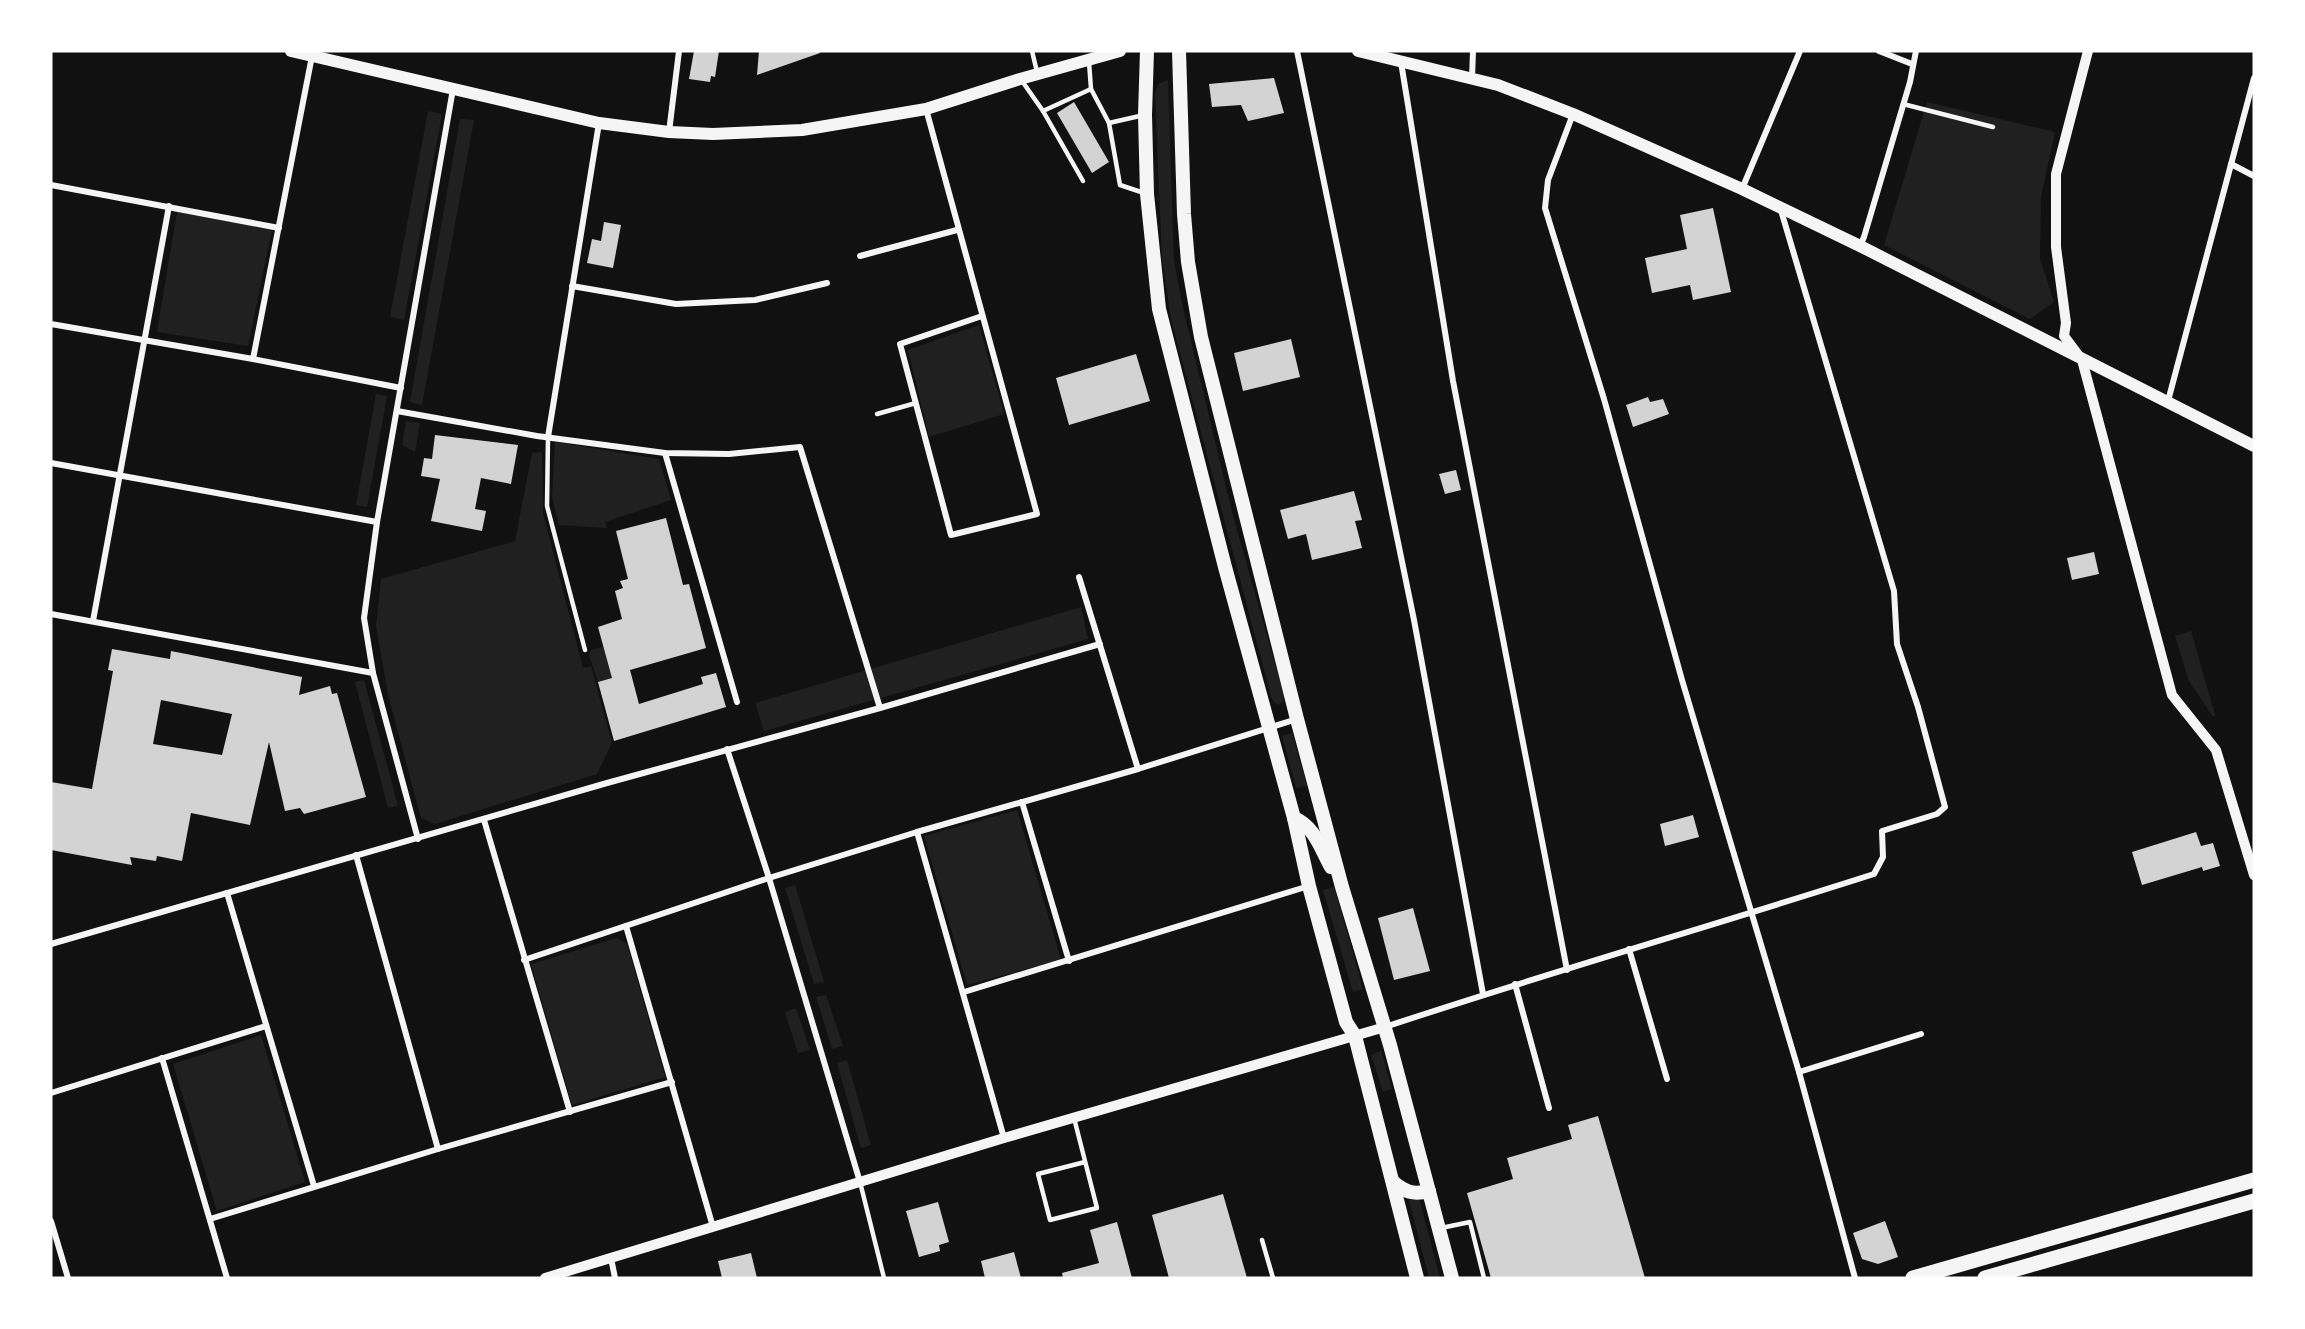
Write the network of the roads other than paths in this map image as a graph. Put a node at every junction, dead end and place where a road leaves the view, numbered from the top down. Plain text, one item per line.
1 (291, 51) edge
2 (679, 51) edge
3 (1032, 51) edge
4 (1120, 51) edge
5 (1148, 51) edge
6 (1179, 51) edge
7 (1298, 51) edge
8 (1358, 51) edge
9 (1473, 51) edge
10 (1800, 51) edge
11 (1879, 51) edge
12 (1916, 51) edge
13 (2088, 51) edge
14 (312, 56) junction
15 (1089, 59) junction
16 (1405, 61) junction
17 (1912, 64) junction
18 (1037, 74) junction
19 (2254, 78) edge
20 (1020, 79) junction
21 (1472, 79) junction
22 (453, 89) junction
23 (1091, 89) junction
24 (1903, 104) junction
25 (926, 109) junction
26 (1042, 111) junction
27 (1573, 114) junction
28 (1145, 115) junction
29 (599, 123) junction
30 (1109, 123) junction
31 (1993, 127) dead end
32 (669, 132) junction
33 (2231, 164) junction
34 (2254, 177) edge
35 (1083, 181) dead end
36 (51, 185) edge
37 (1742, 189) junction
38 (1147, 194) junction
39 (169, 206) junction
40 (1780, 207) junction
41 (279, 228) junction
42 (957, 230) junction
43 (1860, 246) junction
44 (860, 256) dead end
45 (827, 283) dead end
46 (572, 286) junction
47 (982, 316) junction
48 (51, 324) edge
49 (145, 340) junction
50 (253, 359) junction
51 (2082, 360) junction
52 (401, 388) junction
53 (2168, 401) junction
54 (916, 403) junction
55 (397, 411) junction
56 (877, 414) dead end
57 (548, 437) junction
58 (2254, 446) edge
59 (665, 453) junction
60 (51, 463) edge
61 (120, 476) junction
62 (377, 522) junction
63 (1079, 578) dead end
64 (51, 614) edge
65 (93, 621) junction
66 (1100, 644) junction
67 (585, 650) dead end
68 (373, 673) junction
69 (736, 702) dead end
70 (880, 708) junction
71 (1297, 719) junction
72 (1269, 728) junction
73 (727, 749) junction
74 (1138, 769) junction
75 (1022, 802) junction
76 (1294, 818) junction
77 (484, 820) junction
78 (917, 832) junction
79 (418, 839) junction
80 (356, 855) junction
81 (2254, 875) edge
82 (769, 878) junction
83 (1309, 886) junction
84 (1342, 887) junction
85 (227, 893) junction
86 (1750, 914) junction
87 (626, 926) junction
88 (51, 944) edge
89 (1629, 949) junction
90 (524, 960) junction
91 (1069, 961) junction
92 (1567, 970) junction
93 (1515, 984) junction
94 (964, 992) junction
95 (1482, 994) junction
96 (266, 1026) junction
97 (1385, 1027) junction
98 (1921, 1034) dead end
99 (1355, 1036) junction
100 (162, 1058) junction
101 (1799, 1072) junction
102 (1667, 1079) dead end
103 (672, 1082) junction
104 (51, 1093) edge
105 (1549, 1108) dead end
106 (570, 1112) junction
107 (1074, 1118) junction
108 (1004, 1138) junction
109 (438, 1149) junction
110 (1085, 1162) junction
111 (2254, 1180) edge
112 (860, 1182) junction
113 (1393, 1182) junction
114 (314, 1186) junction
115 (1429, 1191) junction
116 (2254, 1201) edge
117 (210, 1219) junction
118 (51, 1221) edge
119 (713, 1227) junction
120 (1440, 1228) junction
121 (1262, 1240) dead end
122 (2005, 1252) junction
123 (611, 1258) junction
124 (2011, 1271) junction
125 (68, 1278) edge
126 (227, 1278) edge
127 (545, 1278) edge
128 (615, 1278) edge
129 (885, 1278) edge
130 (1273, 1278) edge
131 (1417, 1278) edge
132 (1452, 1278) edge
133 (1484, 1278) edge
134 (1855, 1278) edge
135 (1913, 1278) edge
136 (1985, 1278) edge

1 - 14 main road
2 - 32 street
3 - 18 lane
4 - 15 main road
5 - 28 main road
6 - 71 main road
7 - 95 street
8 - 16 main road
9 - 21 street
10 - 37 street
11 - 17 street
12 - 17 street
13 - 51 street
14 - 22 main road
14 - 41 street
15 - 18 main road
15 - 23 lane
16 - 21 main road
16 - 92 street
17 - 24 street
18 - 20 main road
19 - 33 street
20 - 25 main road
20 - 26 lane
21 - 27 main road
22 - 29 main road
22 - 52 street
23 - 26 lane
23 - 30 lane
24 - 31 lane
24 - 43 street
25 - 32 main road
25 - 42 street
26 - 35 lane
27 - 37 main road
27 - 86 street
28 - 30 lane
28 - 38 main road
29 - 32 main road
29 - 46 street
30 - 38 lane
33 - 34 street
33 - 53 street
36 - 39 street
37 - 40 main road
38 - 72 main road
39 - 41 street
39 - 49 street
40 - 43 main road
40 - 86 street
41 - 50 street
42 - 44 street
42 - 47 street
43 - 51 main road
45 - 46 street
46 - 57 street
47 - 54 street
47 - 54 street
48 - 49 street
49 - 50 street
49 - 61 street
50 - 52 street
51 - 53 main road
51 - 81 street
52 - 55 street
53 - 58 main road
54 - 56 lane
55 - 57 street
55 - 62 street
57 - 59 street
57 - 67 lane
59 - 69 street
59 - 70 street
60 - 61 street
61 - 62 street
61 - 65 street
62 - 68 street
63 - 66 street
64 - 65 street
65 - 68 street
66 - 70 street
66 - 74 street
68 - 79 street
70 - 73 street
71 - 72 street
71 - 84 main road
72 - 74 street
72 - 76 main road
73 - 77 street
73 - 82 street
74 - 75 street
75 - 78 street
75 - 91 street
76 - 83 main road
76 - 84 main road
77 - 79 street
77 - 90 street
78 - 82 street
78 - 94 street
79 - 80 street
80 - 85 street
80 - 109 street
82 - 87 street
82 - 112 street
83 - 91 street
83 - 99 main road
84 - 97 main road
85 - 88 street
85 - 96 street
86 - 89 street
86 - 101 street
87 - 90 street
87 - 103 street
89 - 92 street
89 - 102 street
90 - 106 street
91 - 94 street
92 - 93 street
93 - 95 street
93 - 105 street
94 - 108 street
95 - 97 street
96 - 100 street
96 - 114 street
97 - 99 street
97 - 115 main road
98 - 101 street
99 - 107 street
99 - 113 main road
100 - 104 street
100 - 117 street
101 - 134 street
103 - 106 street
103 - 119 street
106 - 109 street
107 - 108 street
107 - 110 lane
108 - 112 street
109 - 114 street
110 - 110 lane
111 - 122 highway
112 - 119 street
112 - 129 lane
113 - 115 main road
113 - 131 main road
114 - 117 street
115 - 120 main road
116 - 124 highway
117 - 126 street
118 - 125 street
119 - 123 street
120 - 132 main road
120 - 133 lane
121 - 130 lane
122 - 124 lane
122 - 135 highway
123 - 127 street
123 - 128 street
124 - 136 highway

